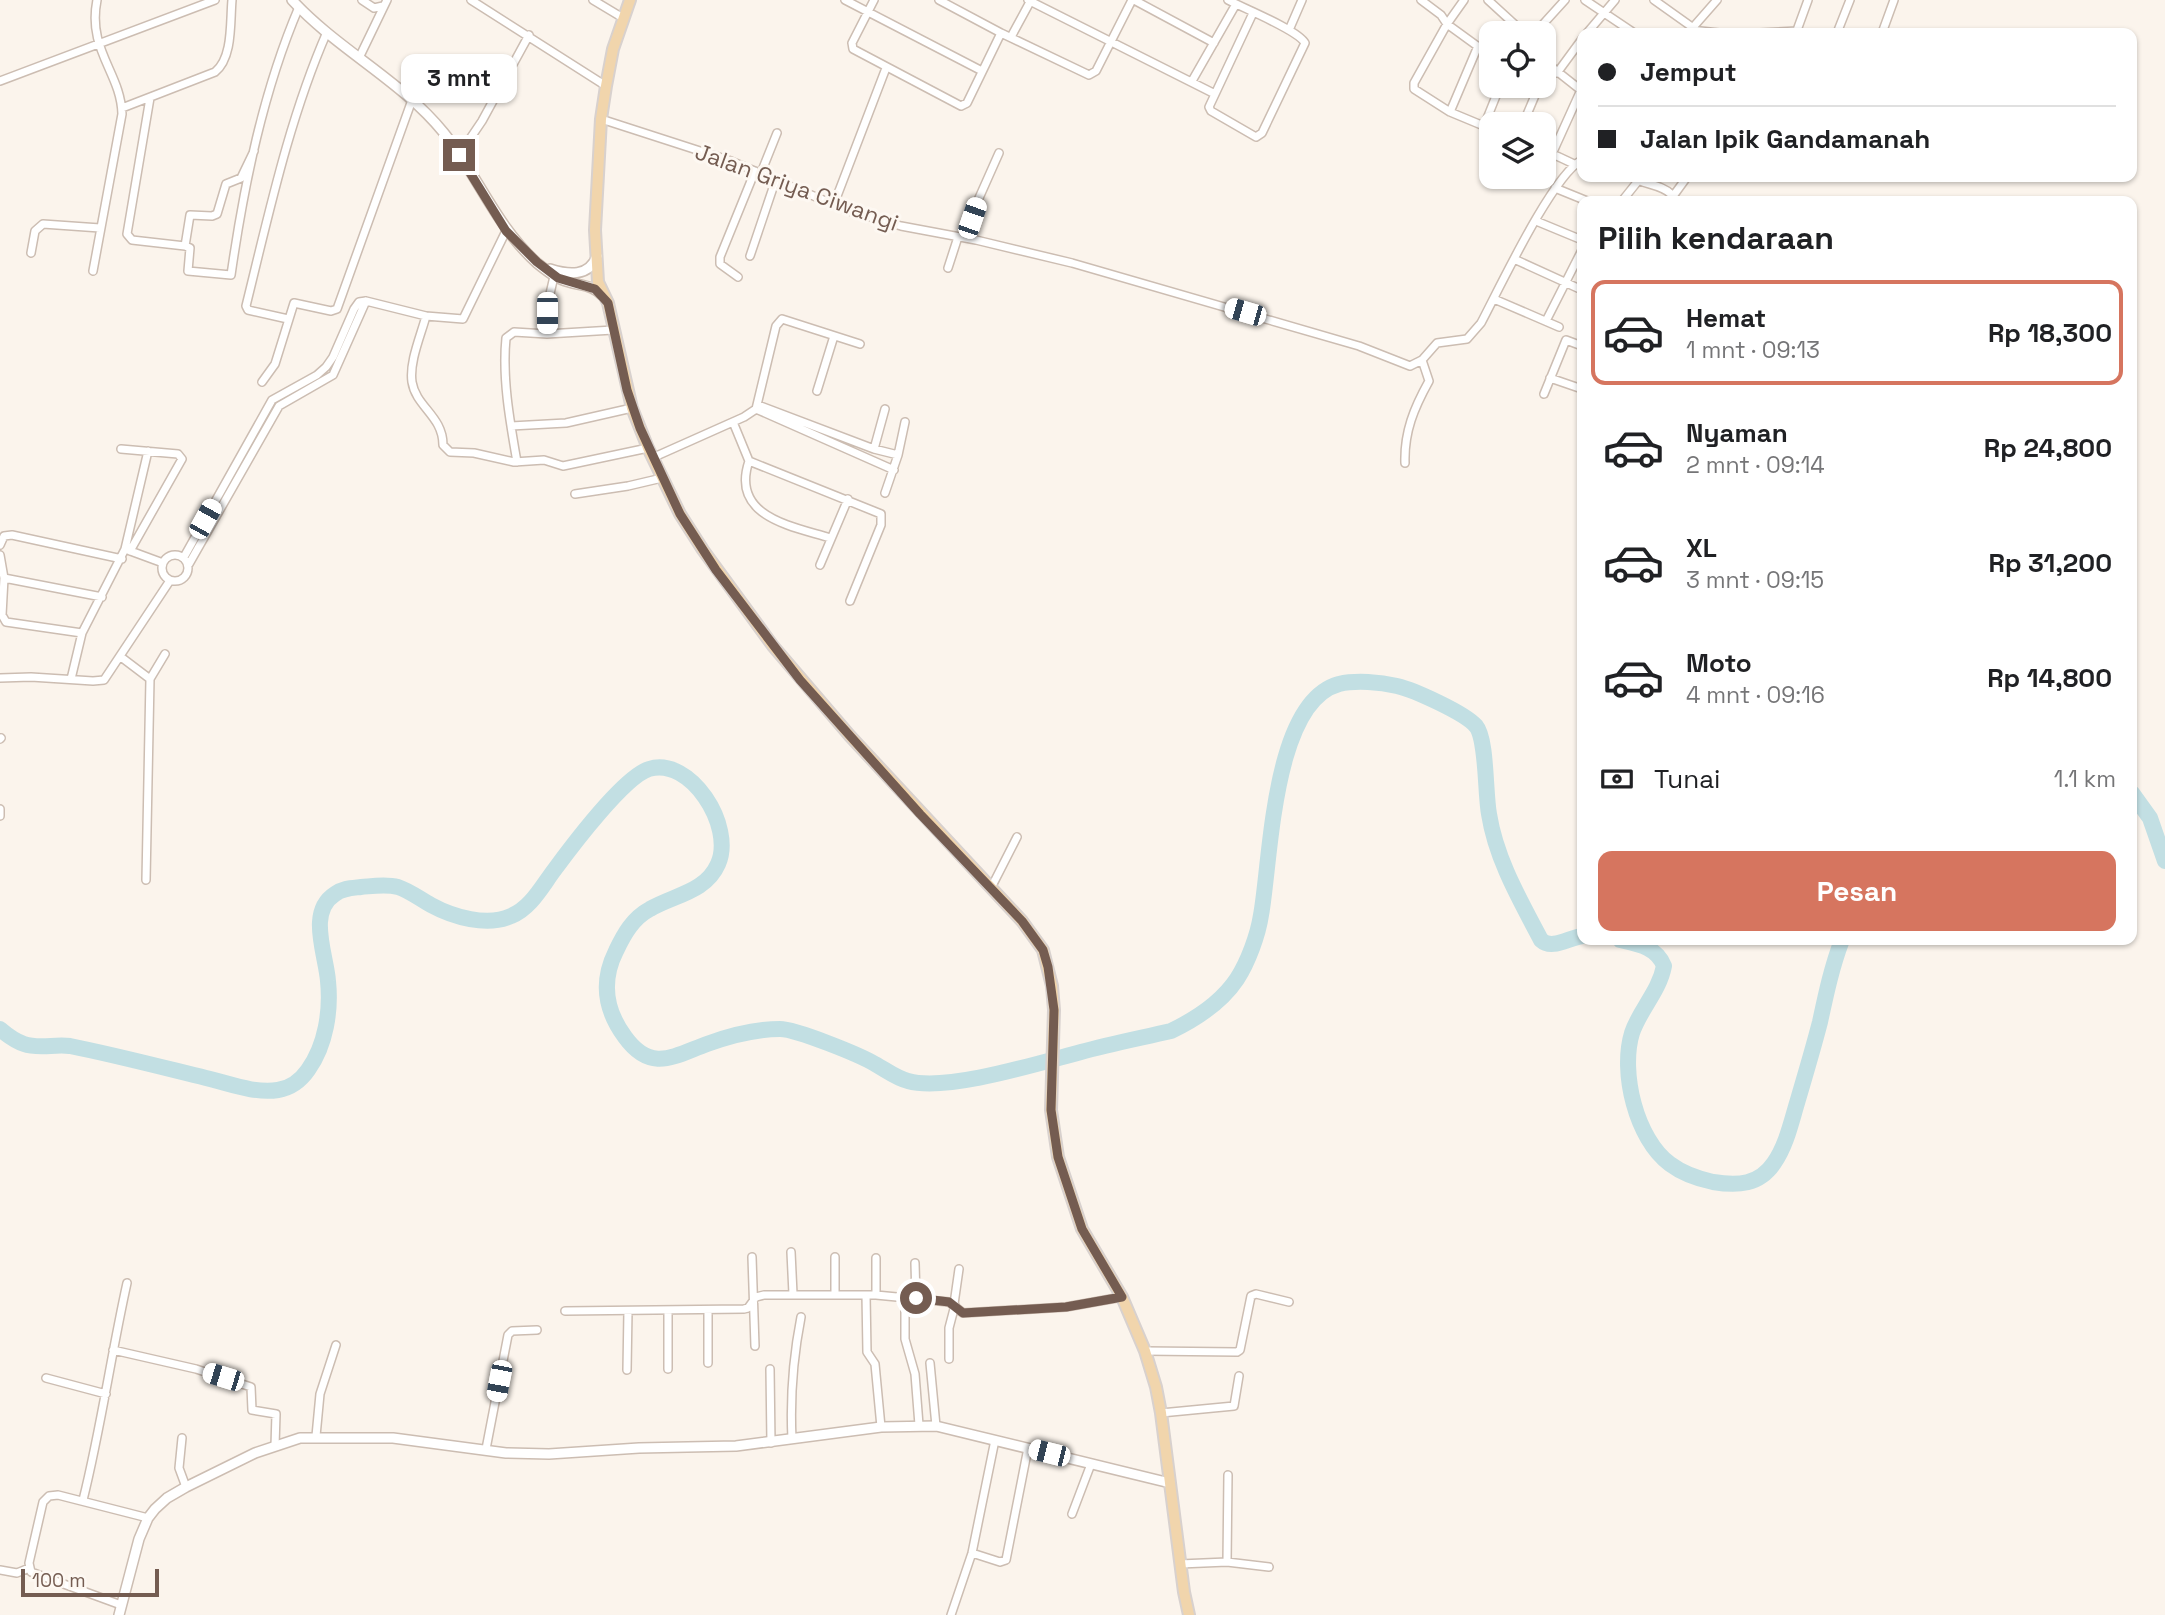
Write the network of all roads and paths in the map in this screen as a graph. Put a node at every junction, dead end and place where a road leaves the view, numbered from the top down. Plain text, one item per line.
1 (97, 0) edge
2 (232, 0) edge
3 (362, 0) edge
4 (471, 0) edge
5 (593, 0) edge
6 (629, 0) edge
7 (845, 0) edge
8 (874, 0) edge
9 (939, 0) edge
10 (1030, 0) edge
11 (1122, 0) edge
12 (1228, 0) edge
13 (1302, 0) edge
14 (1421, 0) edge
15 (1464, 0) edge
16 (1488, 0) edge
17 (1565, 0) edge
18 (1585, 0) edge
19 (1615, 0) edge
20 (1654, 0) edge
21 (1717, 0) edge
22 (1808, 0) edge
23 (1850, 0) edge
24 (1894, 0) edge
25 (210, 1) edge
26 (1132, 1) edge
27 (385, 3) edge
28 (295, 4) edge
29 (1236, 4) junction
30 (868, 11) junction
31 (1254, 13) junction
32 (1605, 13) junction
33 (623, 18) junction
34 (1511, 21) edge
35 (1546, 21) edge
36 (1447, 24) junction
37 (1592, 28) edge
38 (1626, 28) edge
39 (1688, 28) edge
40 (1692, 28) edge
41 (1800, 28) edge
42 (1839, 28) edge
43 (1884, 28) edge
44 (1289, 30) junction
45 (327, 32) junction
46 (1001, 33) junction
47 (528, 35) junction
48 (1011, 37) junction
49 (1110, 41) junction
50 (1214, 43) junction
51 (98, 46) junction
52 (1478, 46) joint
53 (1577, 46) edge
54 (359, 58) junction
55 (886, 68) junction
56 (982, 71) junction
57 (1557, 73) joint
58 (0, 81) edge
59 (1192, 81) junction
60 (606, 86) junction
61 (1577, 87) edge
62 (1215, 94) junction
63 (150, 97) junction
64 (1577, 99) edge
65 (412, 100) junction
66 (122, 107) junction
67 (1450, 112) junction
68 (601, 118) junction
69 (1479, 124) edge
70 (778, 133) dead end
71 (1556, 137) edge
72 (254, 151) junction
73 (999, 153) dead end
74 (459, 155) junction
75 (1556, 155) edge
76 (1577, 162) edge
77 (1577, 163) edge
78 (758, 172) junction
79 (776, 179) junction
80 (1644, 182) edge
81 (1556, 187) edge
82 (1556, 188) edge
83 (1554, 189) edge
84 (1671, 196) edge
85 (1577, 197) edge
86 (834, 204) junction
87 (1536, 222) junction
88 (100, 228) junction
89 (506, 231) junction
90 (961, 237) junction
91 (1577, 238) edge
92 (186, 246) junction
93 (31, 253) dead end
94 (597, 256) junction
95 (750, 256) dead end
96 (1514, 259) junction
97 (1577, 259) edge
98 (948, 268) dead end
99 (93, 271) dead end
100 (554, 273) junction
101 (738, 277) dead end
102 (1564, 283) junction
103 (1577, 288) edge
104 (1494, 299) junction
105 (366, 301) junction
106 (608, 303) junction
107 (426, 316) junction
108 (289, 319) junction
109 (1546, 321) junction
110 (1559, 327) dead end
111 (613, 330) junction
112 (547, 334) junction
113 (834, 336) junction
114 (860, 344) dead end
115 (1577, 344) edge
116 (1422, 360) junction
117 (326, 367) junction
118 (332, 375) junction
119 (1550, 378) junction
120 (262, 382) dead end
121 (1577, 387) edge
122 (817, 391) dead end
123 (1544, 394) dead end
124 (757, 407) junction
125 (632, 408) junction
126 (886, 409) dead end
127 (733, 422) junction
128 (905, 422) dead end
129 (511, 425) junction
130 (121, 449) dead end
131 (874, 449) junction
132 (148, 451) junction
133 (650, 453) junction
134 (898, 455) junction
135 (749, 461) junction
136 (517, 462) junction
137 (1405, 463) dead end
138 (894, 470) junction
139 (662, 478) junction
140 (885, 493) dead end
141 (576, 494) dead end
142 (848, 499) junction
143 (831, 538) junction
144 (0, 545) edge
145 (128, 550) junction
146 (0, 555) edge
147 (122, 559) junction
148 (186, 561) junction
149 (163, 564) junction
150 (820, 565) dead end
151 (4, 578) junction
152 (169, 582) junction
153 (102, 597) junction
154 (850, 601) dead end
155 (82, 633) junction
156 (165, 654) dead end
157 (121, 657) junction
158 (0, 678) edge
159 (71, 679) junction
160 (150, 679) junction
161 (0, 809) edge
162 (0, 816) edge
163 (1017, 837) dead end
164 (146, 880) dead end
165 (991, 888) junction
166 (791, 1252) dead end
167 (752, 1257) dead end
168 (835, 1257) dead end
169 (876, 1258) dead end
170 (915, 1263) dead end
171 (959, 1269) dead end
172 (127, 1283) dead end
173 (793, 1294) junction
174 (835, 1294) junction
175 (866, 1295) junction
176 (876, 1295) junction
177 (1122, 1297) junction
178 (905, 1298) junction
179 (916, 1298) junction
180 (754, 1300) junction
181 (1289, 1302) dead end
182 (955, 1305) junction
183 (565, 1311) dead end
184 (628, 1311) junction
185 (668, 1311) junction
186 (708, 1311) junction
187 (802, 1317) dead end
188 (537, 1330) dead end
189 (336, 1345) dead end
190 (755, 1346) dead end
191 (113, 1350) junction
192 (1145, 1351) junction
193 (949, 1359) dead end
194 (708, 1363) dead end
195 (930, 1363) dead end
196 (668, 1369) dead end
197 (770, 1369) dead end
198 (627, 1370) dead end
199 (1239, 1376) dead end
200 (46, 1378) dead end
201 (106, 1394) junction
202 (1161, 1413) junction
203 (919, 1425) junction
204 (936, 1426) junction
205 (881, 1427) junction
206 (316, 1436) junction
207 (182, 1438) dead end
208 (792, 1439) junction
209 (995, 1440) junction
210 (771, 1443) junction
211 (275, 1446) junction
212 (1028, 1448) junction
213 (486, 1450) junction
214 (1091, 1464) junction
215 (1228, 1475) dead end
216 (1170, 1483) junction
217 (186, 1487) junction
218 (83, 1500) junction
219 (1072, 1514) dead end
220 (148, 1518) junction
221 (972, 1553) junction
222 (1227, 1562) junction
223 (1180, 1564) junction
224 (1269, 1567) dead end
225 (29, 1568) junction
226 (0, 1570) edge
227 (121, 1605) junction
228 (119, 1615) edge
229 (951, 1615) edge
230 (1189, 1615) edge

1 - 51 street
2 - 63 street
3 - 27 street
4 - 47 street
5 - 33 street
6 - 33 main road
7 - 30 street
8 - 30 street
9 - 46 street
10 - 48 street
10 - 49 street
11 - 26 street
12 - 29 street
13 - 44 street
14 - 36 street
15 - 36 street
16 - 34 street
17 - 35 street
18 - 32 street
19 - 32 street
20 - 39 street
21 - 40 street
22 - 41 street
23 - 42 street
24 - 43 street
25 - 51 street
26 - 49 street
26 - 50 street
27 - 54 street
28 - 45 street
28 - 72 street
29 - 31 street
29 - 50 street
30 - 55 street
30 - 56 street
31 - 44 street
31 - 62 street
32 - 37 street
32 - 38 street
33 - 60 main road
36 - 52 street
36 - 67 street
44 - 62 street
45 - 54 street
45 - 108 street
46 - 48 street
46 - 56 street
47 - 60 street
47 - 74 street
48 - 49 street
49 - 59 street
50 - 59 street
51 - 58 street
51 - 66 street
52 - 67 street
53 - 57 street
54 - 65 street
55 - 56 street
55 - 86 street
57 - 61 street
59 - 62 street
60 - 68 main road
63 - 66 street
63 - 92 street
64 - 71 street
65 - 74 street
65 - 108 street
66 - 88 street
67 - 69 street
68 - 78 street, Jalan Griya Ciwangi
68 - 94 main road
70 - 78 street
72 - 92 street
72 - 92 street
73 - 90 street
74 - 89 street
75 - 76 street
77 - 81 street
78 - 79 street, Jalan Griya Ciwangi
78 - 101 street
79 - 86 street, Jalan Griya Ciwangi
79 - 95 street
80 - 84 street
82 - 85 street
83 - 87 street
86 - 90 street, Jalan Griya Ciwangi
87 - 91 street
87 - 96 street
88 - 93 street
88 - 99 street
89 - 100 street
89 - 107 street
90 - 98 street
90 - 116 street, Jalan Griya Ciwangi
94 - 100 street
94 - 106 main road
96 - 102 street
96 - 104 street
97 - 102 street
100 - 106 street
100 - 112 street
102 - 103 street
102 - 109 street
104 - 109 street
104 - 116 street
105 - 107 street
105 - 117 street
105 - 118 street
106 - 111 main road
107 - 136 street
108 - 120 street
109 - 110 street
111 - 112 street
111 - 125 main road
112 - 129 street
113 - 114 street
113 - 122 street
113 - 124 street
115 - 119 street
116 - 137 street
117 - 118 street
117 - 148 street
118 - 148 street
119 - 121 street
119 - 123 street
124 - 127 street
124 - 131 street
124 - 138 street
125 - 129 street
125 - 133 main road
126 - 131 street
127 - 133 street
127 - 135 street
128 - 134 street
129 - 136 street
130 - 132 street
131 - 134 street
132 - 145 street
132 - 145 street
133 - 136 street
133 - 139 main road
134 - 138 street
135 - 142 street
135 - 143 street
138 - 140 street
139 - 141 street
139 - 165 main road
142 - 143 street
142 - 154 street
143 - 150 street
144 - 147 street
145 - 147 street
145 - 149 street
146 - 151 street
147 - 153 street
148 - 149 street
148 - 152 street
149 - 152 street
151 - 153 street
151 - 155 street
152 - 157 street
153 - 155 street
155 - 159 street
156 - 160 street
157 - 159 street
157 - 160 street
158 - 159 street
160 - 164 street
161 - 162 street
163 - 165 street
165 - 177 main road
166 - 173 street
167 - 180 street
168 - 174 street
169 - 176 street
170 - 179 street
171 - 182 street
172 - 191 street
173 - 174 street
173 - 180 street
174 - 175 street
175 - 176 street
175 - 205 street
176 - 178 street
177 - 182 street
177 - 192 main road
178 - 179 street
178 - 203 street
179 - 182 street
180 - 186 street
180 - 190 street
181 - 192 street
182 - 193 street
183 - 184 street
184 - 185 street
184 - 198 street
185 - 186 street
185 - 196 street
186 - 194 street
187 - 208 street
188 - 213 street
189 - 206 street
191 - 201 street
191 - 211 street
192 - 202 main road
195 - 204 street
197 - 210 street
199 - 202 street
200 - 201 street
201 - 218 street
202 - 216 main road
203 - 204 street
203 - 205 street
204 - 209 street
205 - 208 street
206 - 211 street
206 - 213 street
207 - 217 street
208 - 210 street
209 - 212 street
209 - 221 street
210 - 213 street
211 - 217 street
212 - 214 street
212 - 221 street
214 - 216 street
214 - 219 street
215 - 222 street
216 - 223 main road
217 - 220 street
218 - 220 street
218 - 225 street
220 - 227 street
221 - 229 street
222 - 223 street
222 - 224 street
223 - 230 main road
225 - 226 street
225 - 227 street
227 - 228 street

